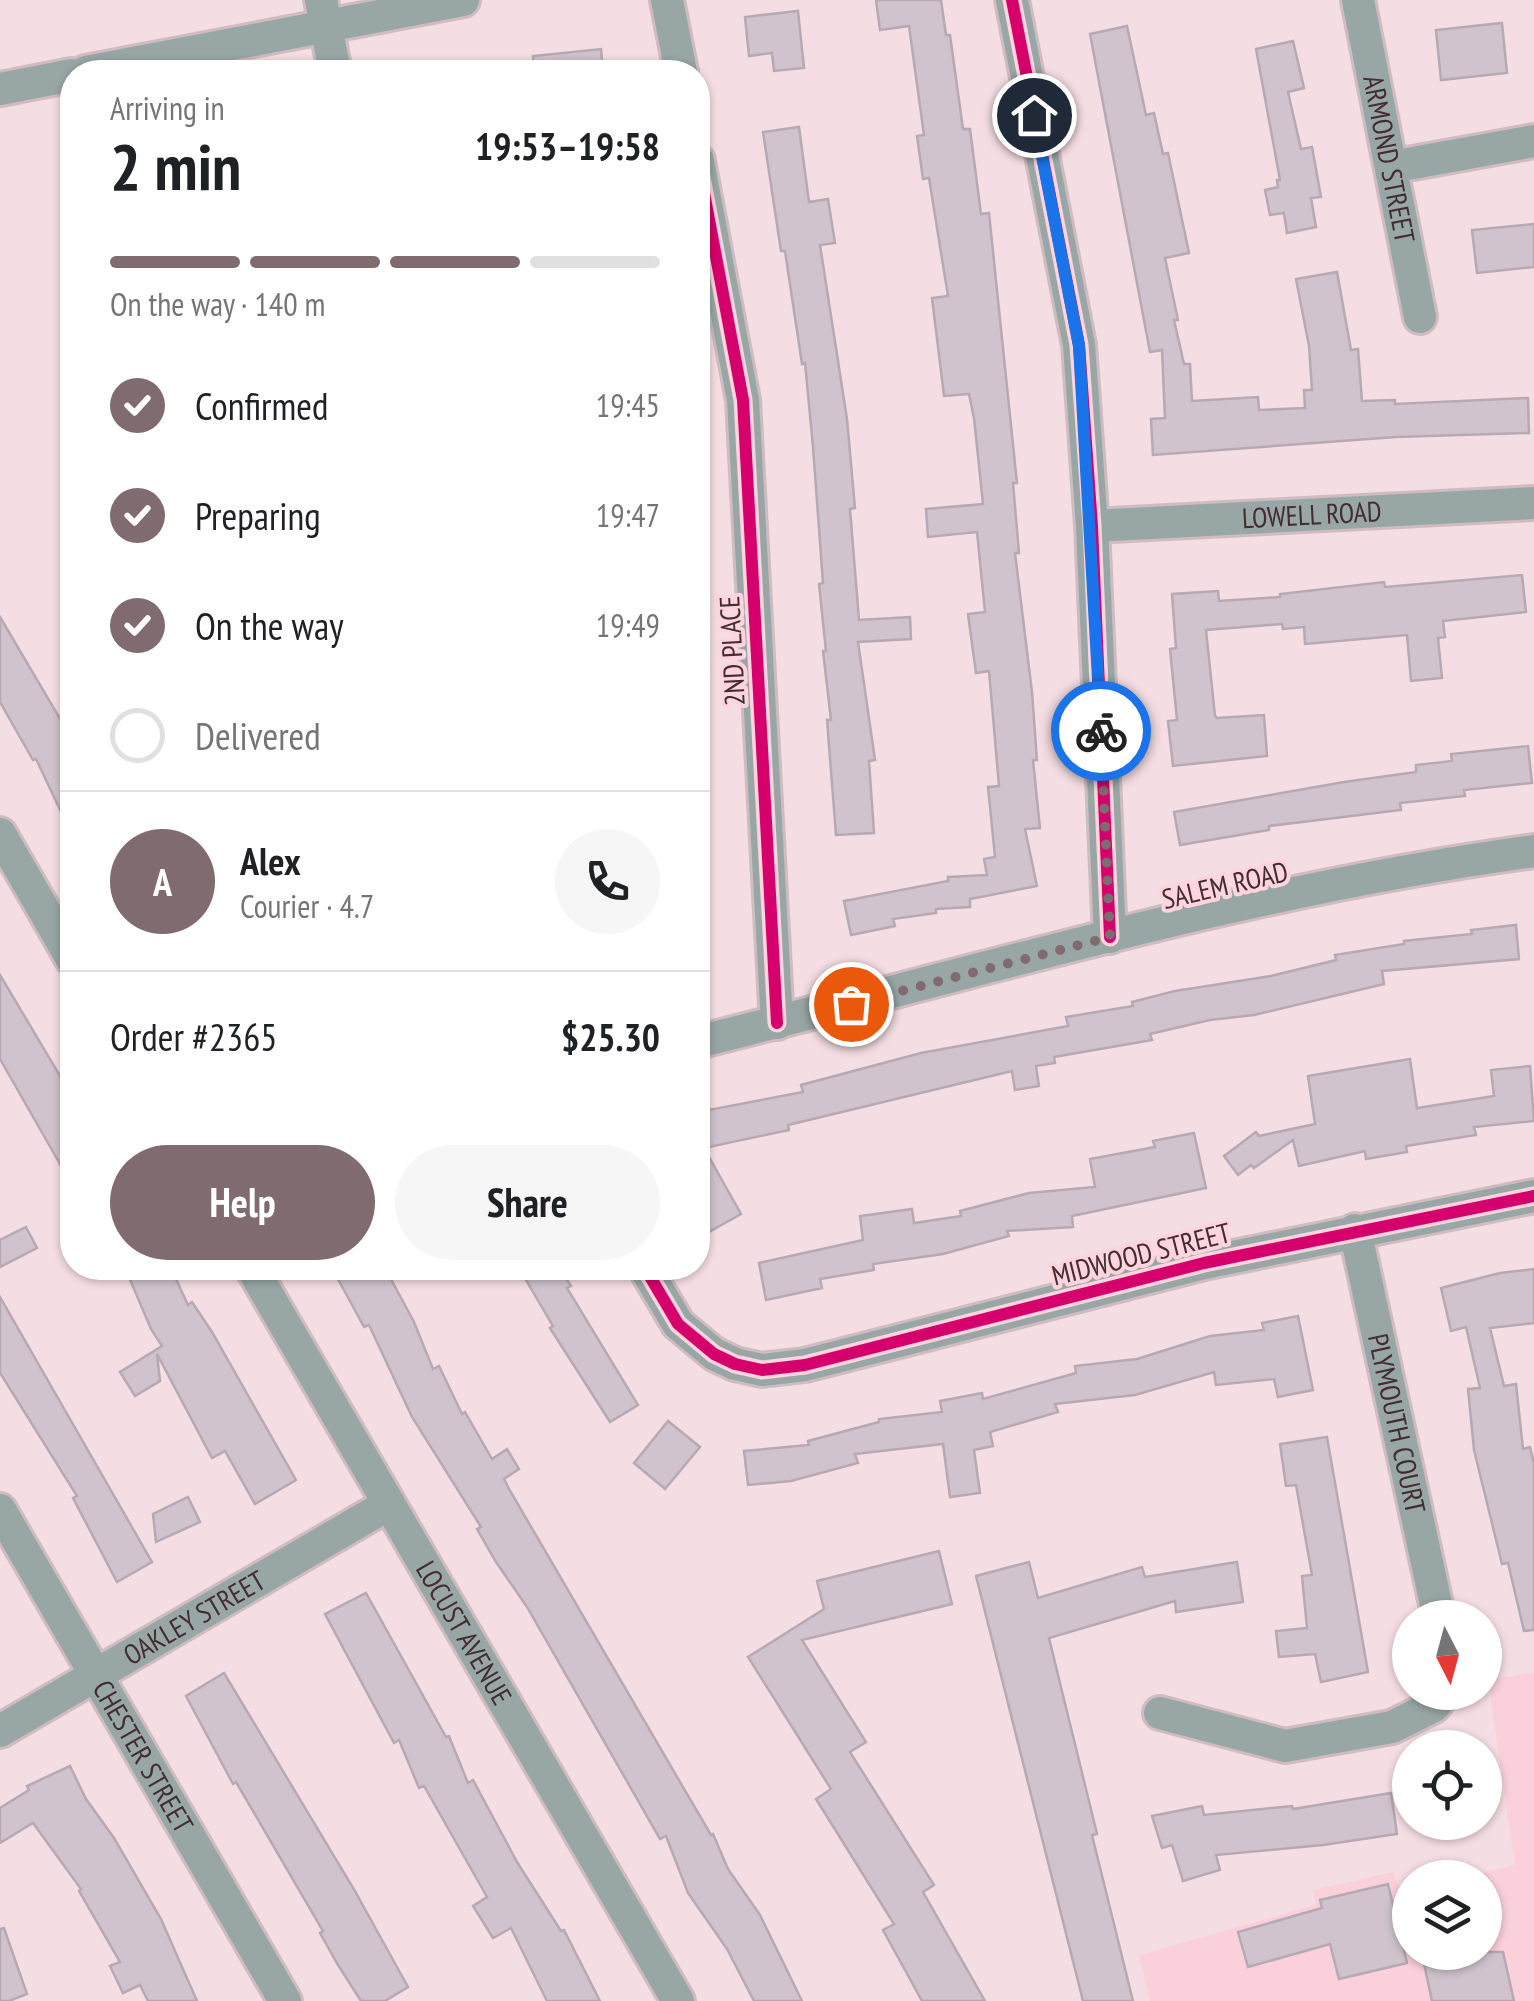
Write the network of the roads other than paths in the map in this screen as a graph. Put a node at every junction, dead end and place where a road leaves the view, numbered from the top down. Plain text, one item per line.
1 (463, 0) edge
2 (667, 0) edge
3 (1012, 0) edge
4 (1358, 0) edge
5 (323, 13) edge
6 (134, 60) edge
7 (333, 60) edge
8 (678, 60) edge
9 (60, 77) edge
10 (0, 89) edge
11 (1534, 141) edge
12 (1391, 168) junction
13 (710, 225) edge
14 (1420, 316) dead end
15 (1534, 503) edge
16 (1092, 526) junction
17 (0, 834) edge
18 (1534, 851) edge
19 (1110, 937) junction
20 (60, 938) edge
21 (776, 1022) junction
22 (710, 1039) edge
23 (1534, 1196) edge
24 (1355, 1230) junction
25 (259, 1280) edge
26 (652, 1280) edge
27 (389, 1504) junction
28 (0, 1510) edge
29 (1435, 1600) edge
30 (96, 1675) junction
31 (1426, 1710) edge
32 (1160, 1713) dead end
33 (0, 1731) edge
34 (285, 2001) edge
35 (678, 2001) edge

1 - 5 street
2 - 8 street
3 - 16 street
4 - 12 street, ARMOND STREET
5 - 6 street
5 - 7 street
9 - 10 street
11 - 12 street
12 - 14 street, ARMOND STREET
13 - 21 street, 2ND PLACE
15 - 16 street, LOWELL ROAD
16 - 19 street
17 - 20 street
18 - 19 street, SALEM ROAD
19 - 21 street, SALEM ROAD
21 - 22 street, SALEM ROAD
23 - 24 street, MIDWOOD STREET
24 - 26 street, MIDWOOD STREET
24 - 29 street, PLYMOUTH COURT
25 - 27 street, LOCUST AVENUE
27 - 30 street, OAKLEY STREET
27 - 35 street, LOCUST AVENUE
28 - 30 street, CHESTER STREET
30 - 33 street, OAKLEY STREET
30 - 34 street, CHESTER STREET
31 - 32 street

